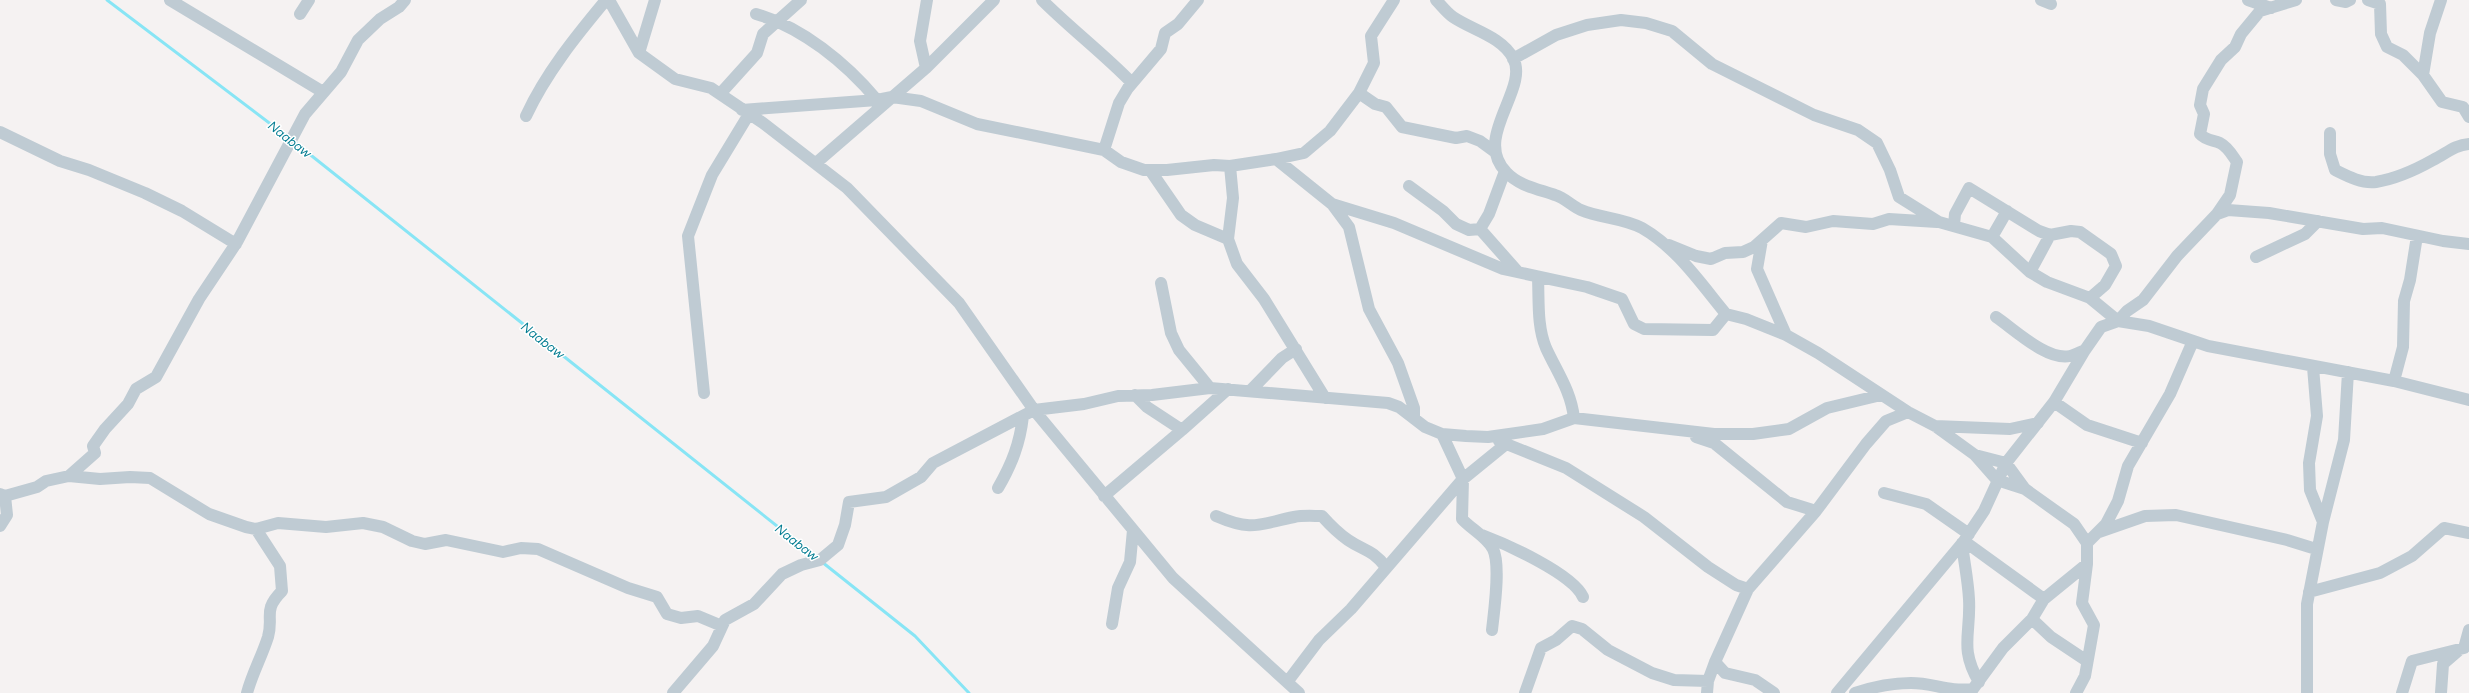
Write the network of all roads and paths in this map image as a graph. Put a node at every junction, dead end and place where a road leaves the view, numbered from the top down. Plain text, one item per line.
1 (170, 0) edge
2 (309, 0) edge
3 (405, 0) edge
4 (607, 0) edge
5 (801, 0) edge
6 (926, 0) edge
7 (994, 0) edge
8 (1042, 0) edge
9 (1198, 0) edge
10 (1394, 0) edge
11 (1436, 0) edge
12 (2248, 0) edge
13 (2296, 0) edge
14 (2336, 0) edge
15 (2350, 0) edge
16 (2368, 0) edge
17 (2441, 0) edge
18 (656, 2) edge
19 (2272, 9) junction
20 (300, 14) dead end
21 (756, 14) dead end
22 (779, 21) junction
23 (639, 53) junction
24 (1513, 59) junction
25 (926, 68) junction
26 (2423, 75) junction
27 (1132, 83) junction
28 (323, 92) junction
29 (1359, 93) junction
30 (720, 94) junction
31 (892, 96) junction
32 (877, 100) junction
33 (745, 112) junction
34 (526, 116) dead end
35 (2469, 118) edge
36 (0, 132) edge
37 (2330, 133) dead end
38 (2469, 144) edge
39 (1104, 150) junction
40 (1495, 152) junction
41 (1276, 159) junction
42 (816, 163) junction
43 (1230, 166) junction
44 (1150, 170) junction
45 (1505, 171) junction
46 (1409, 186) dead end
47 (1332, 204) junction
48 (2008, 211) junction
49 (2217, 214) junction
50 (1939, 222) junction
51 (2318, 222) junction
52 (1954, 225) junction
53 (1480, 228) junction
54 (2050, 234) junction
55 (2417, 236) junction
56 (1992, 237) junction
57 (1228, 239) junction
58 (1762, 240) junction
59 (1666, 243) junction
60 (236, 244) junction
61 (2469, 244) edge
62 (2256, 257) dead end
63 (2030, 272) junction
64 (1519, 273) junction
65 (1538, 278) junction
66 (1161, 283) dead end
67 (2090, 298) junction
68 (1726, 314) junction
69 (1996, 317) dead end
70 (2118, 321) junction
71 (1786, 335) junction
72 (2192, 342) junction
73 (1296, 349) junction
74 (2085, 350) junction
75 (2313, 367) junction
76 (2348, 372) junction
77 (2394, 381) junction
78 (1210, 388) junction
79 (1228, 389) junction
80 (1250, 391) junction
81 (704, 393) dead end
82 (1135, 395) junction
83 (1881, 395) junction
84 (1325, 398) junction
85 (2469, 400) edge
86 (2054, 402) junction
87 (1034, 410) junction
88 (1908, 412) junction
89 (1023, 416) junction
90 (1414, 418) junction
91 (1574, 418) junction
92 (2038, 423) junction
93 (1934, 426) junction
94 (1182, 430) junction
95 (1680, 431) junction
96 (1442, 434) junction
97 (1488, 437) junction
98 (2142, 443) junction
99 (1506, 444) junction
100 (1975, 455) junction
101 (2006, 463) junction
102 (70, 476) junction
103 (1463, 479) junction
104 (1997, 480) junction
105 (998, 488) dead end
106 (2025, 489) junction
107 (1884, 493) dead end
108 (2, 495) edge
109 (1104, 496) junction
110 (1816, 512) junction
111 (1216, 516) dead end
112 (2323, 522) junction
113 (0, 526) edge
114 (256, 529) junction
115 (1133, 530) junction
116 (2099, 532) junction
117 (1476, 533) junction
118 (2469, 533) edge
119 (1965, 539) junction
120 (2087, 543) junction
121 (2316, 550) junction
122 (2087, 564) junction
123 (1386, 567) junction
124 (1748, 589) junction
125 (2309, 592) junction
126 (1583, 597) dead end
127 (2044, 599) junction
128 (2032, 619) junction
129 (1112, 624) dead end
130 (722, 626) junction
131 (1492, 630) dead end
132 (2469, 630) edge
133 (2461, 650) junction
134 (2087, 661) junction
135 (1715, 662) junction
136 (1288, 681) junction
137 (1708, 681) junction
138 (1974, 688) edge
139 (247, 693) edge
140 (673, 693) edge
141 (1299, 693) edge
142 (1525, 693) edge
143 (1707, 693) edge
144 (1774, 693) edge
145 (1837, 693) edge
146 (1856, 693) edge
147 (2076, 693) edge
148 (2307, 693) edge
149 (2402, 693) edge
150 (2441, 693) edge

1 - 28 street
2 - 20 street
3 - 28 street
4 - 23 street
4 - 34 street
5 - 22 street
6 - 25 street
7 - 25 street
8 - 27 street
9 - 27 street
10 - 29 street
11 - 24 street
12 - 19 street
13 - 19 street
14 - 15 street
16 - 26 street
17 - 26 street
18 - 23 street
19 - 49 street
21 - 22 street
22 - 30 street
22 - 32 street
23 - 30 street
24 - 40 street
24 - 50 street
25 - 31 street
26 - 35 street
27 - 39 street
28 - 60 street
29 - 40 street
29 - 41 street
30 - 33 street
31 - 32 street
31 - 39 street
31 - 42 street
32 - 33 street
33 - 42 street
33 - 81 street
36 - 60 street
37 - 38 street
39 - 44 street
40 - 45 street
41 - 43 street
41 - 47 street
42 - 87 street
43 - 44 street
43 - 57 street
44 - 57 street
45 - 53 street
45 - 59 street
46 - 53 street
47 - 64 street
47 - 90 street
48 - 52 street
48 - 54 street
48 - 56 street
49 - 51 street
49 - 70 street
50 - 52 street
50 - 58 street
51 - 55 street
51 - 62 street
52 - 56 street
53 - 64 street
54 - 63 street
54 - 67 street
55 - 61 street
55 - 77 street
56 - 63 street
57 - 73 street
58 - 59 street
58 - 71 street
59 - 68 street
60 - 102 street
63 - 67 street
64 - 65 street
65 - 68 street
65 - 91 street
66 - 78 street
67 - 70 street
68 - 71 street
69 - 74 street
70 - 72 street
70 - 74 street
71 - 83 street
72 - 75 street
72 - 98 street
73 - 80 street
73 - 84 street
74 - 86 street
75 - 76 street
75 - 112 street
76 - 77 street
76 - 112 street
77 - 85 street
78 - 79 street
78 - 82 street
79 - 80 street
79 - 94 street
80 - 84 street
82 - 87 street
82 - 94 street
83 - 88 street
83 - 95 street
84 - 90 street
86 - 92 street
86 - 98 street
87 - 89 street
87 - 109 street
88 - 93 street
88 - 110 street
89 - 105 street
89 - 130 street
90 - 96 street
91 - 95 street
91 - 97 street
92 - 93 street
92 - 101 street
93 - 100 street
94 - 109 street
95 - 110 street
96 - 97 street
96 - 103 street
97 - 99 street
98 - 116 street
99 - 103 street
99 - 124 street
100 - 101 street
100 - 104 street
101 - 104 street
101 - 106 street
102 - 108 street
102 - 114 street
103 - 117 street
103 - 123 street
104 - 106 street
104 - 119 street
106 - 120 street
107 - 119 street
108 - 113 street
109 - 115 street
110 - 124 street
111 - 123 street
112 - 121 street
114 - 130 street
114 - 139 street
115 - 129 street
115 - 136 street
116 - 120 street
116 - 121 street
117 - 126 street
117 - 131 street
118 - 125 street
119 - 127 street
119 - 138 street
119 - 145 street
120 - 122 street
121 - 125 street
122 - 127 street
122 - 134 street
123 - 136 street
124 - 135 street
125 - 148 street
127 - 128 street
128 - 134 street
128 - 138 street
130 - 140 street
132 - 133 street
133 - 149 street
133 - 150 street
134 - 147 street
135 - 137 street
135 - 144 street
136 - 141 street
137 - 142 street
137 - 143 street
138 - 146 street

